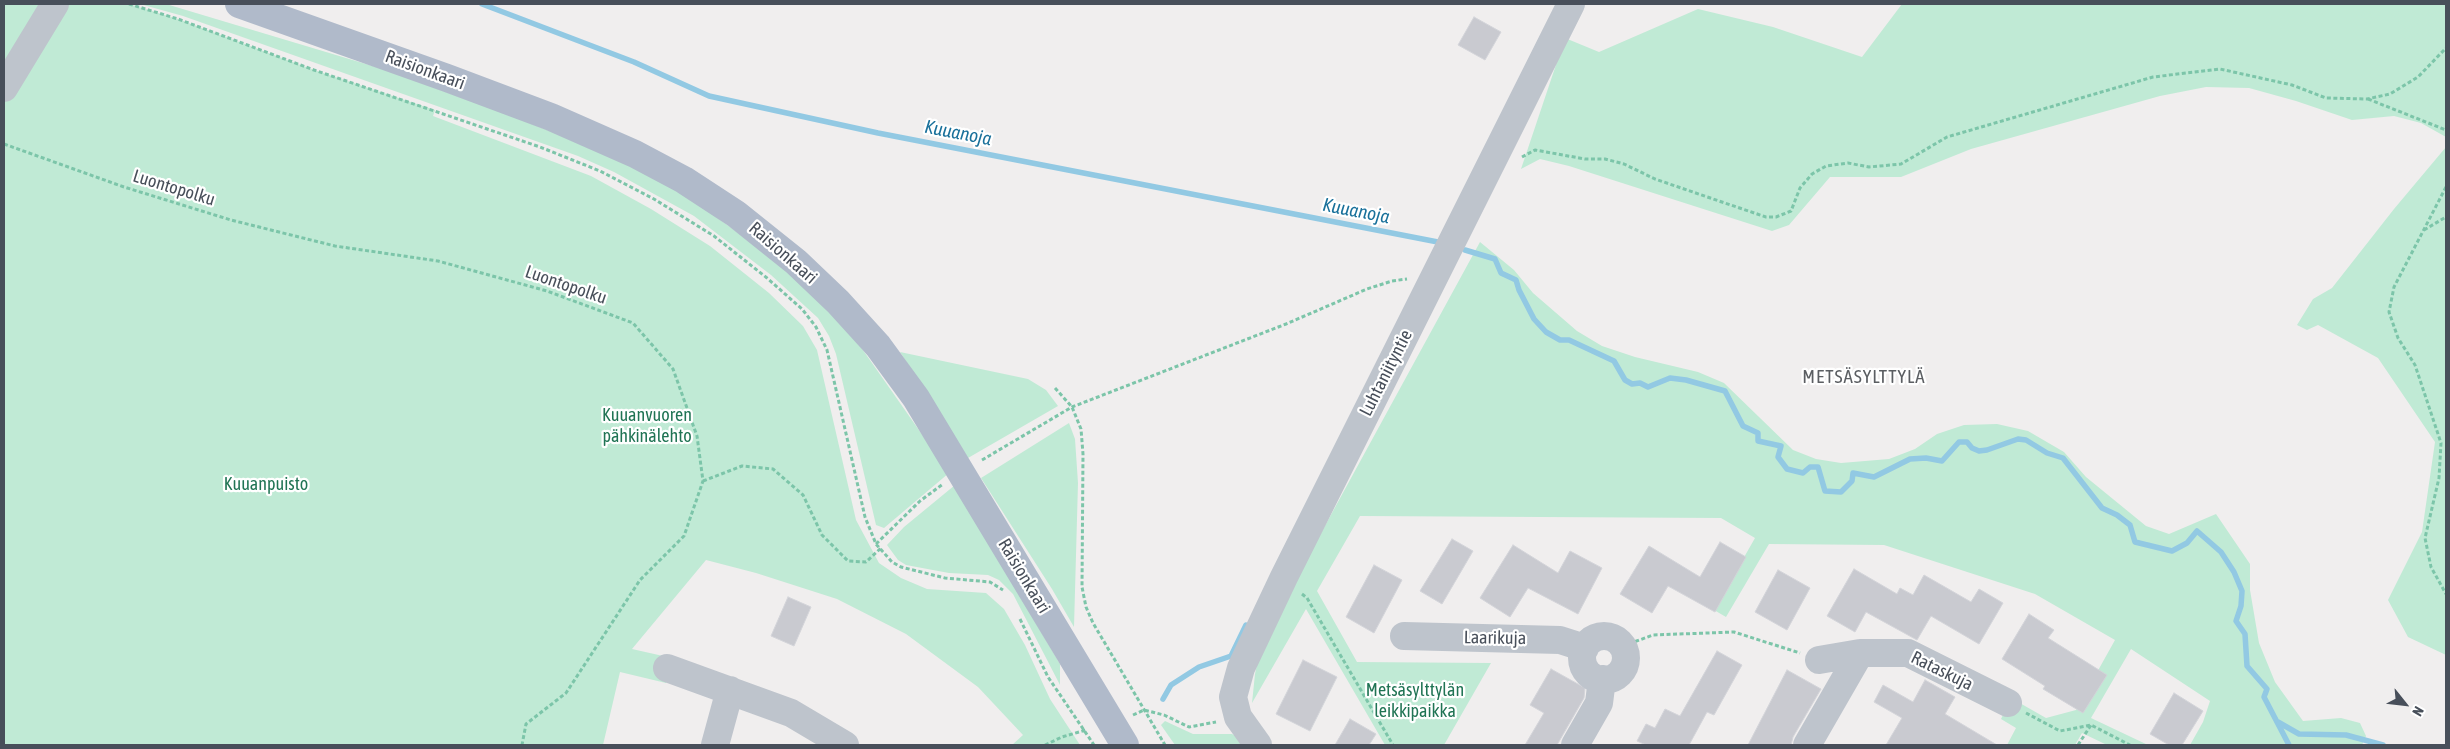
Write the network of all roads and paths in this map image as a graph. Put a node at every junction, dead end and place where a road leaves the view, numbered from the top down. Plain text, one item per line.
1 (55, 4) edge
2 (129, 4) edge
3 (240, 4) edge
4 (1572, 4) edge
5 (2446, 48) edge
6 (4, 88) edge
7 (2367, 99) junction
8 (2446, 130) edge
9 (4, 144) edge
10 (1516, 163) dead end
11 (2446, 187) edge
12 (2446, 218) edge
13 (2424, 230) junction
14 (1410, 280) dead end
15 (1055, 388) dead end
16 (1072, 407) junction
17 (982, 460) dead end
18 (702, 481) junction
19 (944, 484) dead end
20 (876, 544) junction
21 (880, 548) junction
22 (1284, 577) junction
23 (1005, 592) dead end
24 (2446, 594) edge
25 (1017, 614) dead end
26 (1404, 636) dead end
27 (1623, 646) junction
28 (1585, 648) junction
29 (1860, 653) junction
30 (1819, 660) joint
31 (667, 668) dead end
32 (1602, 679) junction
33 (730, 690) junction
34 (2008, 703) joint
35 (1144, 710) junction
36 (1238, 717) junction
37 (2091, 725) junction
38 (1086, 730) junction
39 (1110, 736) edge
40 (522, 745) edge
41 (715, 745) edge
42 (845, 745) edge
43 (1045, 745) edge
44 (1094, 745) edge
45 (1165, 745) edge
46 (1258, 745) edge
47 (1392, 745) edge
48 (1575, 745) edge
49 (1807, 745) edge
50 (2078, 745) edge
51 (2130, 745) edge

1 - 6 street
2 - 20 path
3 - 39 main road, Raisionkaari
4 - 22 street, Luhtaniityntie
5 - 7 path
7 - 8 path
7 - 10 path
9 - 18 path, Luontopolku
11 - 13 path
12 - 13 path
13 - 24 path
14 - 16 path
15 - 16 path
16 - 17 path
16 - 35 path
18 - 21 path
18 - 40 path, Luontopolku
19 - 20 path
20 - 21 path
21 - 23 path
22 - 36 street, Luhtaniityntie
22 - 47 path
25 - 38 path
26 - 28 street, Laarikuja
27 - 28 street
27 - 30 path
27 - 32 street
28 - 32 street
29 - 30 street, Rataskuja
29 - 34 street, Rataskuja
29 - 49 street
31 - 33 street
32 - 48 street
33 - 41 street
33 - 42 street
34 - 37 path
35 - 36 path
35 - 39 path
35 - 45 path
36 - 46 street, Luhtaniityntie
37 - 50 path
37 - 51 path
38 - 39 path
38 - 43 path
39 - 44 path

